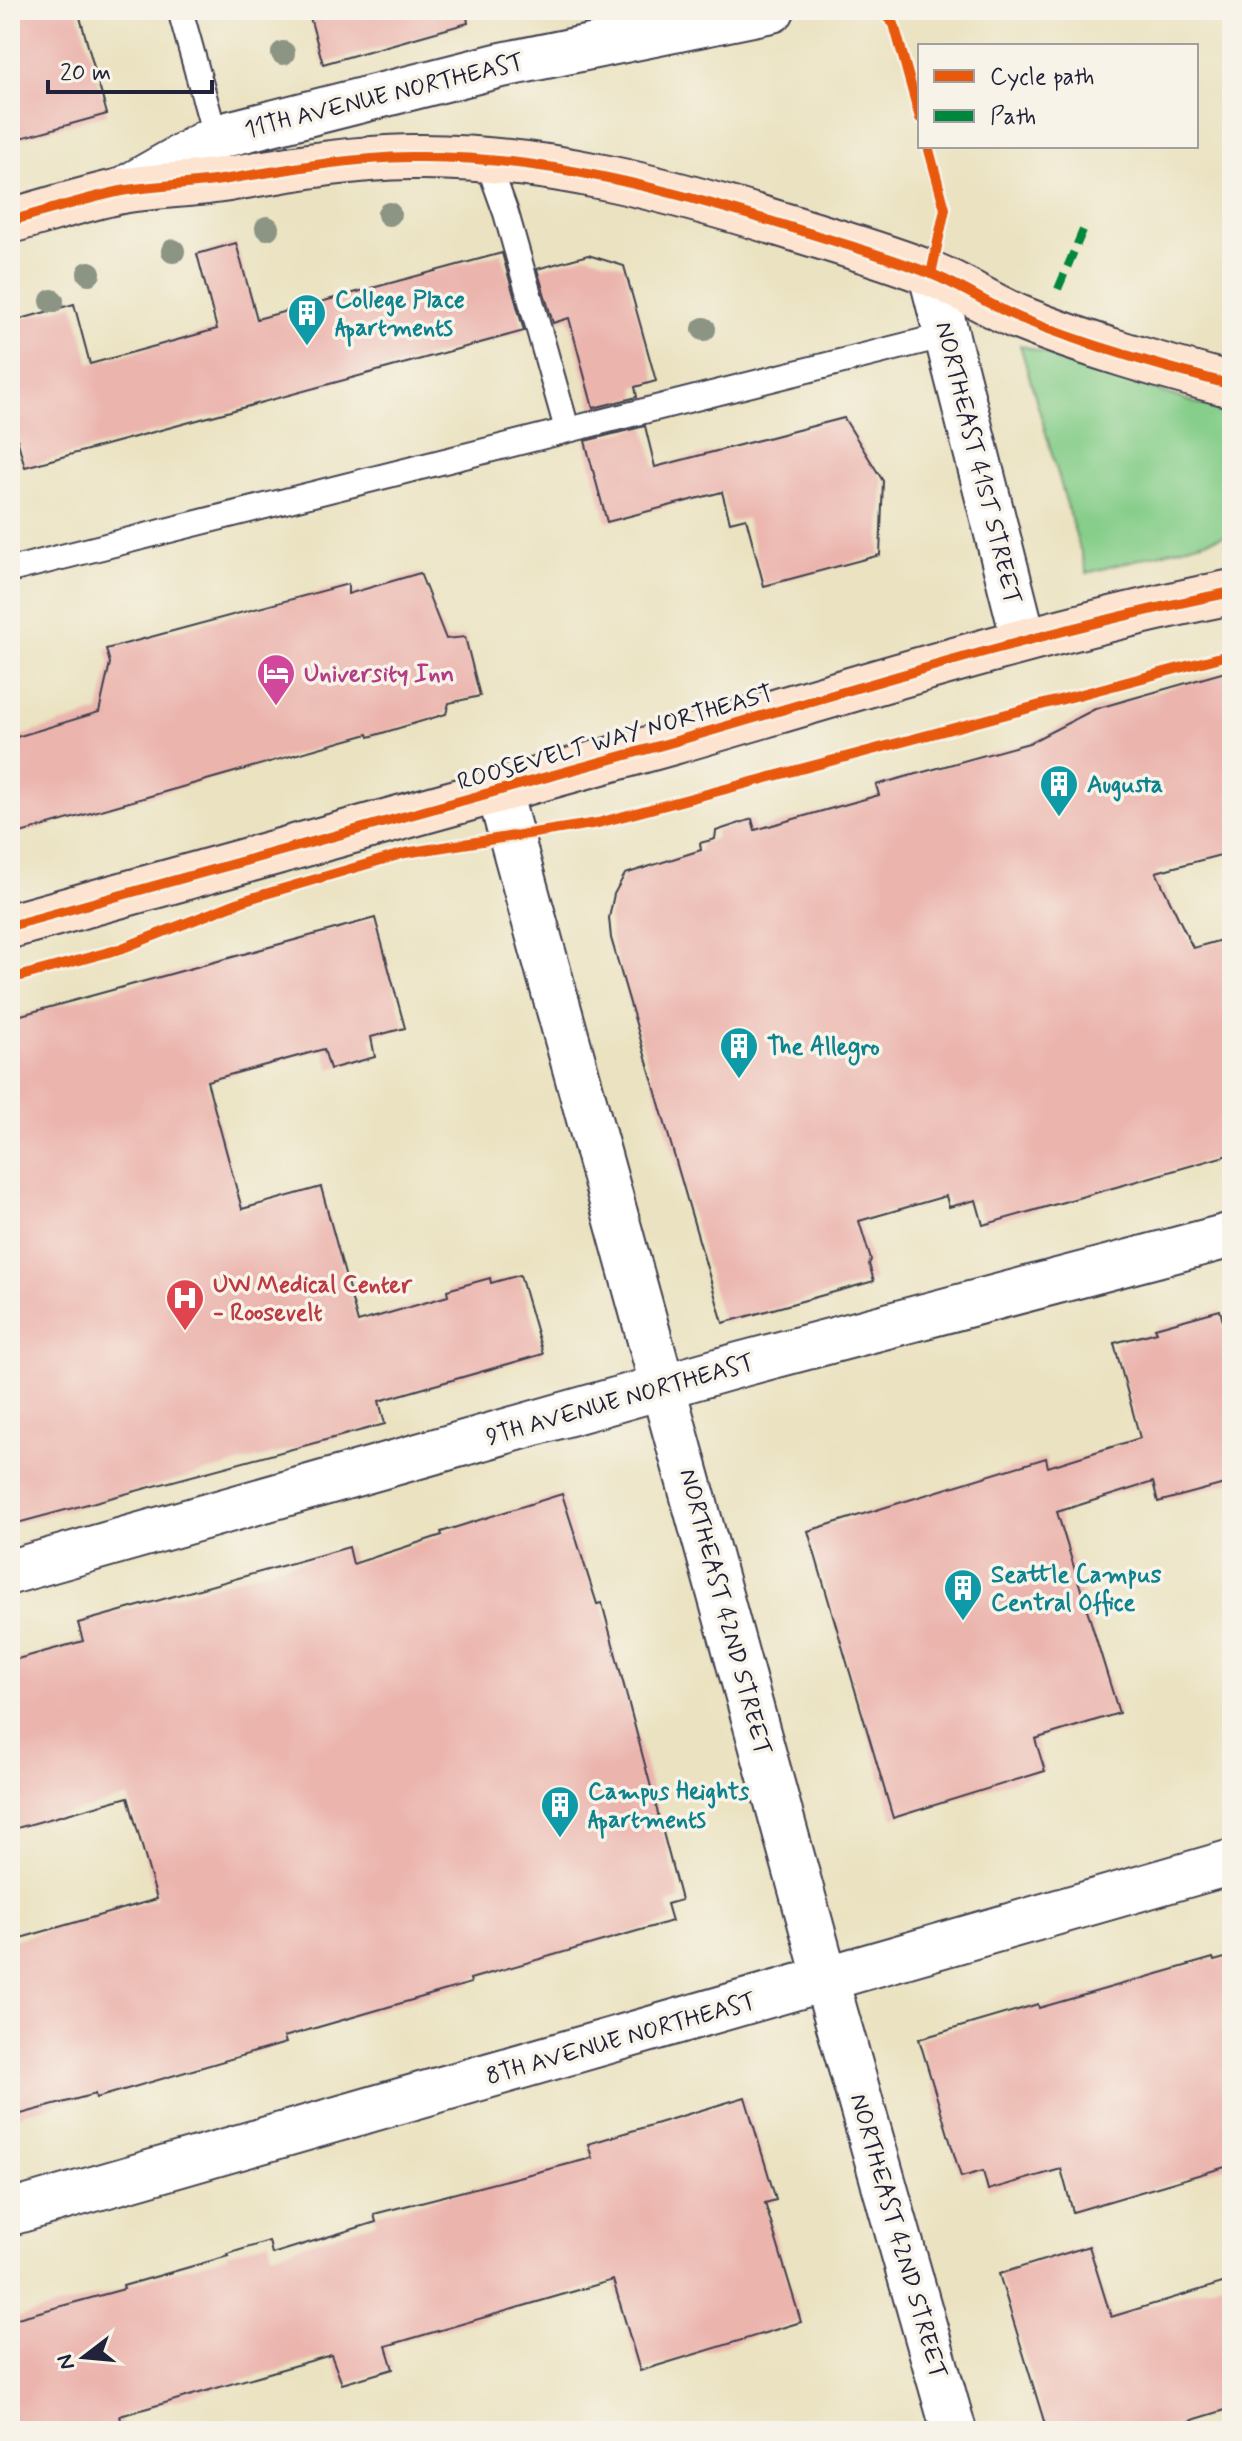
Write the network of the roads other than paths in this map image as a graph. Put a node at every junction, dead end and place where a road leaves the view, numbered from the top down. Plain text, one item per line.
1 (180, 10) edge
2 (772, 10) edge
3 (216, 137) junction
4 (487, 160) junction
5 (228, 179) junction
6 (121, 191) junction
7 (10, 221) edge
8 (931, 274) junction
9 (947, 335) junction
10 (1232, 385) edge
11 (567, 429) junction
12 (10, 570) edge
13 (1232, 592) edge
14 (1024, 640) junction
15 (499, 792) junction
16 (10, 926) edge
17 (1232, 1235) edge
18 (664, 1387) junction
19 (10, 1572) edge
20 (1232, 1862) edge
21 (826, 1980) junction
22 (10, 2213) edge
23 (954, 2431) edge

1 - 3 lane
2 - 3 street, 11TH AVENUE NORTHEAST
3 - 5 lane
3 - 6 street, 11TH AVENUE NORTHEAST
4 - 5 main road
4 - 8 main road
4 - 11 lane
5 - 6 main road
6 - 7 main road, 11TH AVENUE NORTHEAST
8 - 9 street, NORTHEAST 41ST STREET
8 - 10 main road
9 - 11 lane
9 - 14 street, NORTHEAST 41ST STREET
11 - 12 lane
13 - 14 main road, ROOSEVELT WAY NORTHEAST
14 - 15 main road, ROOSEVELT WAY NORTHEAST
15 - 16 main road, ROOSEVELT WAY NORTHEAST
15 - 18 street, NORTHEAST 42ND STREET
17 - 18 street, 9TH AVENUE NORTHEAST
18 - 19 street, 9TH AVENUE NORTHEAST
18 - 21 street, NORTHEAST 42ND STREET
20 - 21 street, 8TH AVENUE NORTHEAST
21 - 22 street, 8TH AVENUE NORTHEAST
21 - 23 street, NORTHEAST 42ND STREET

